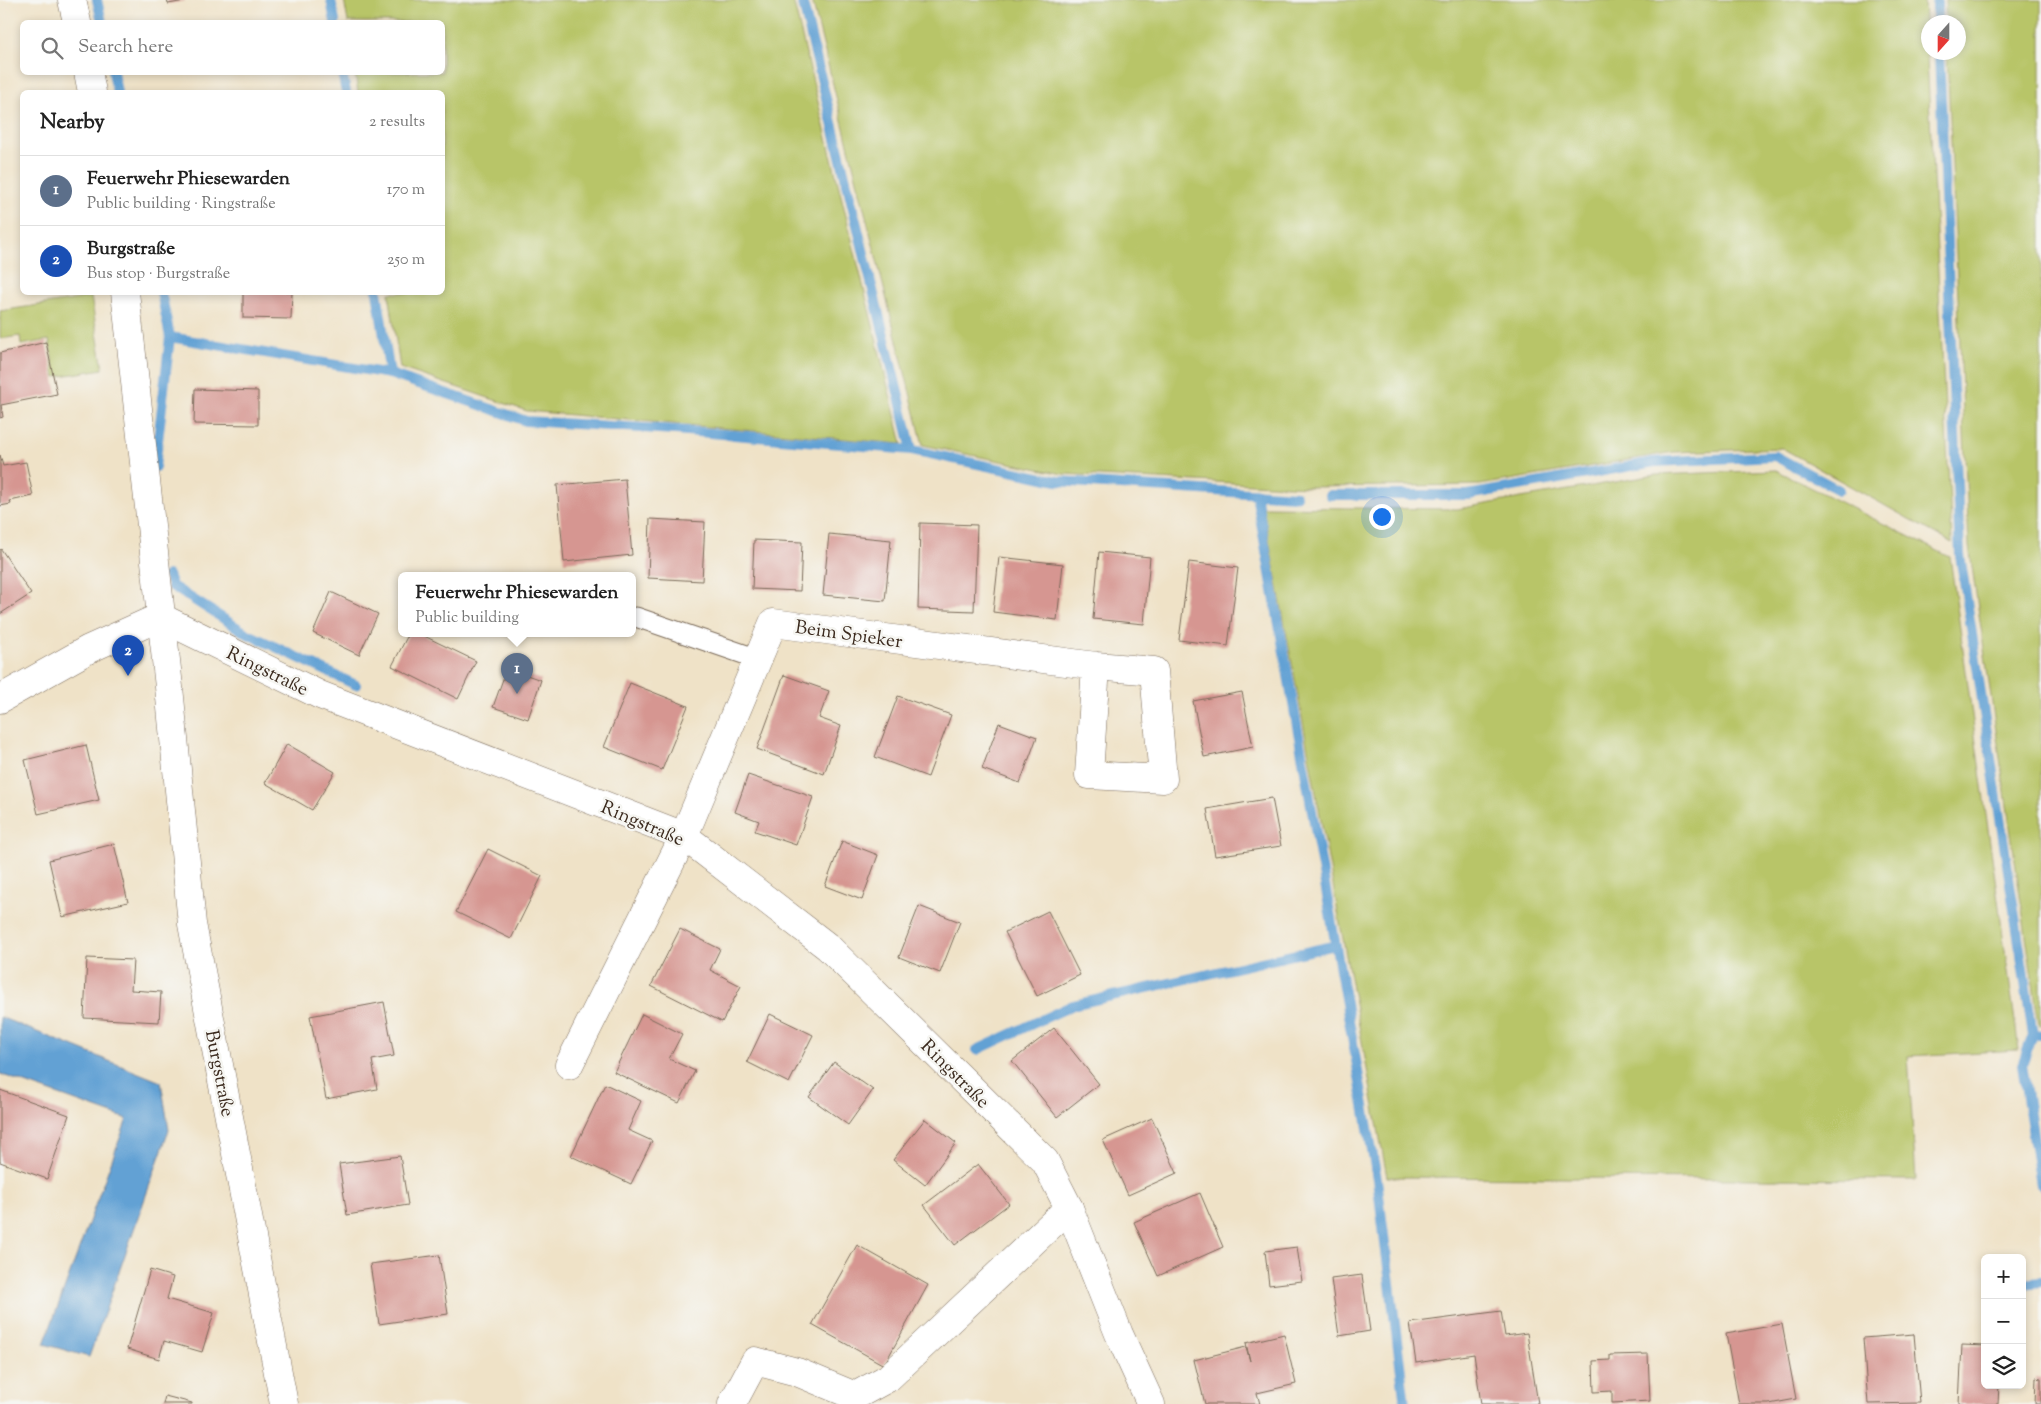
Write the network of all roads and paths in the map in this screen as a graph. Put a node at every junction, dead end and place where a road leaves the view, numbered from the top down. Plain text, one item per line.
1 (72, 0) edge
2 (77, 20) edge
3 (89, 75) edge
4 (92, 90) edge
5 (126, 295) edge
6 (636, 616) dead end
7 (160, 617) junction
8 (758, 660) junction
9 (1096, 666) junction
10 (0, 699) edge
11 (684, 836) junction
12 (569, 1064) dead end
13 (1069, 1208) junction
14 (284, 1404) edge
15 (732, 1404) edge
16 (1151, 1404) edge

1 - 2 street
3 - 4 street
5 - 7 street, Burgstraße
6 - 8 lane
7 - 10 street
7 - 11 street, Ringstraße
7 - 14 street, Burgstraße
8 - 9 street, Beim Spieker
8 - 11 street, Beim Spieker
9 - 9 street, Beim Spieker
11 - 12 street, Beim Spieker
11 - 13 street, Ringstraße
13 - 15 street
13 - 16 street, Ringstraße

